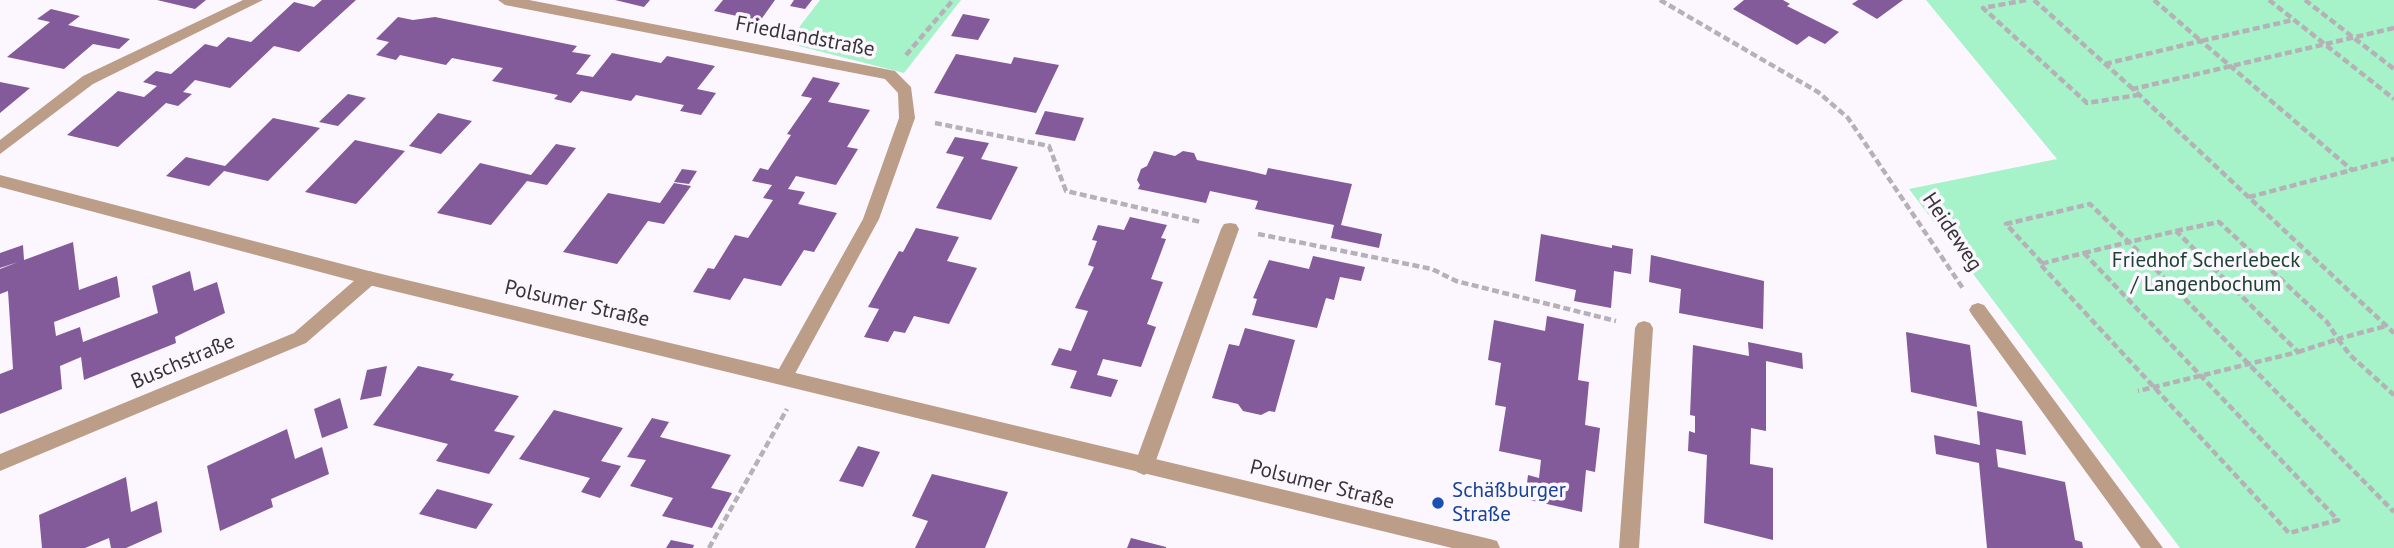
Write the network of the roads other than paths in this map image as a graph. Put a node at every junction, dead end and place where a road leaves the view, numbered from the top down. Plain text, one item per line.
1 (256, 0) edge
2 (505, 0) edge
3 (0, 148) edge
4 (0, 181) edge
5 (1230, 229) road end
6 (369, 278) junction
7 (1978, 310) road end
8 (1644, 328) road end
9 (793, 378) junction
10 (0, 463) edge
11 (1144, 466) junction
12 (1490, 548) edge
13 (1629, 548) edge
14 (2154, 548) edge

1 - 3 street
2 - 9 street, Friedlandstraße
4 - 6 street, Polsumer Straße
5 - 11 street
6 - 9 street, Polsumer Straße
6 - 10 street, Buschstraße
7 - 14 street
8 - 13 street
9 - 11 street, Polsumer Straße
11 - 12 street, Polsumer Straße

